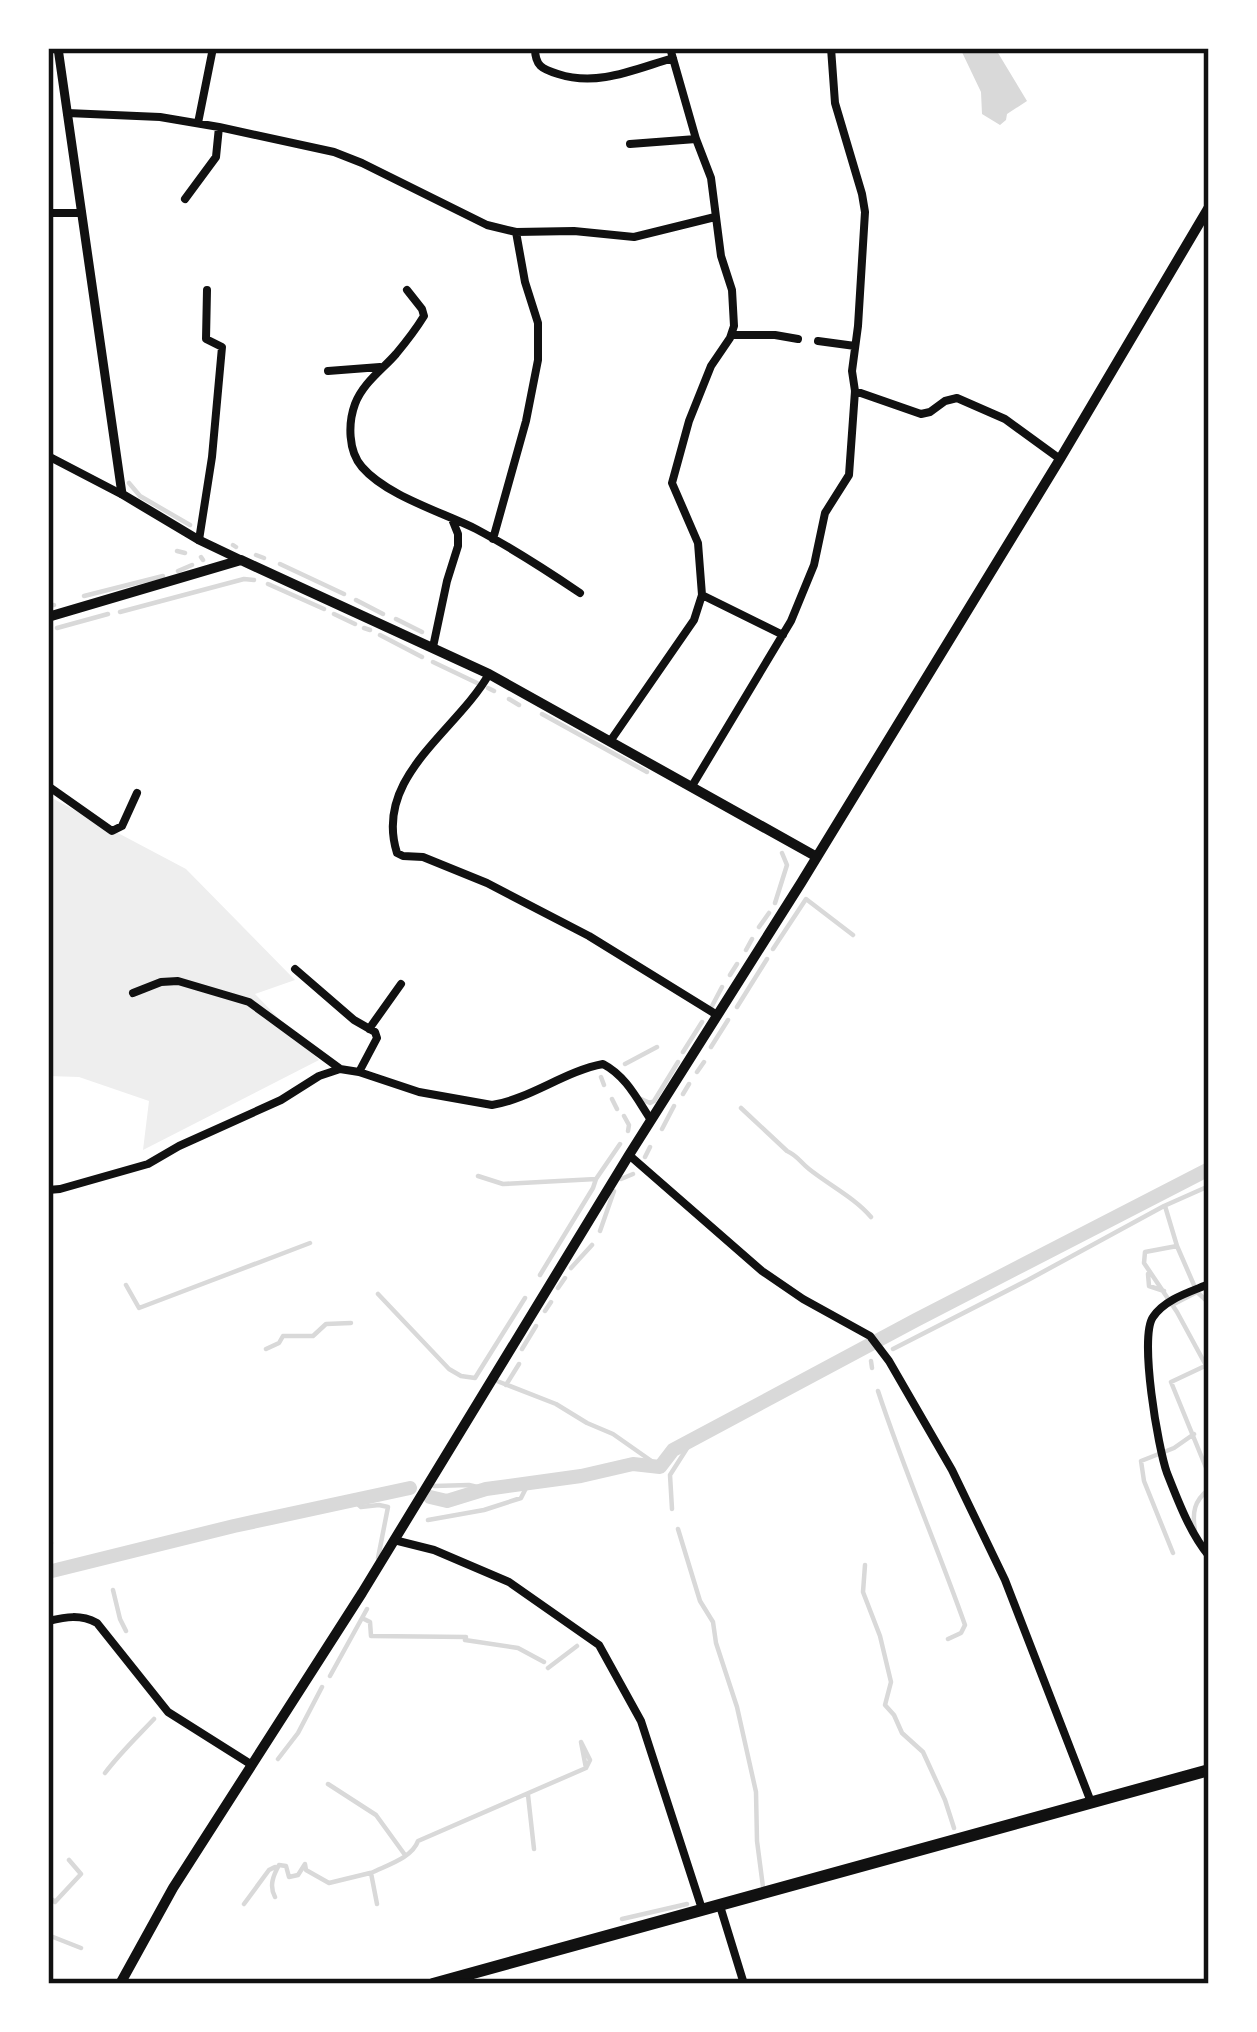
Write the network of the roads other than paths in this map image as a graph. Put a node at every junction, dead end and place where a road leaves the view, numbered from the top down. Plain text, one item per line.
1 (58, 48) edge
2 (214, 48) edge
3 (536, 48) edge
4 (831, 48) edge
5 (672, 53) edge
6 (67, 113) junction
7 (198, 123) junction
8 (219, 127) junction
9 (696, 139) junction
10 (630, 144) dead end
11 (184, 199) dead end
12 (1209, 207) edge
13 (48, 213) edge
14 (82, 213) junction
15 (715, 217) junction
16 (516, 232) junction
17 (207, 290) dead end
18 (407, 290) dead end
19 (731, 336) junction
20 (798, 339) dead end
21 (818, 341) dead end
22 (855, 346) junction
23 (382, 367) junction
24 (328, 371) dead end
25 (854, 391) junction
26 (48, 456) edge
27 (1060, 459) junction
28 (122, 494) junction
29 (452, 518) junction
30 (493, 538) junction
31 (199, 541) junction
32 (241, 560) junction
33 (580, 593) dead end
34 (702, 596) junction
35 (48, 617) edge
36 (783, 635) junction
37 (433, 647) junction
38 (489, 674) junction
39 (611, 740) junction
40 (48, 786) edge
41 (692, 786) junction
42 (137, 793) dead end
43 (817, 857) junction
44 (295, 969) dead end
45 (401, 984) dead end
46 (133, 993) dead end
47 (717, 1015) junction
48 (369, 1029) junction
49 (340, 1069) junction
50 (359, 1072) junction
51 (651, 1120) junction
52 (628, 1155) junction
53 (48, 1190) edge
54 (1209, 1284) edge
55 (394, 1540) junction
56 (1209, 1556) edge
57 (48, 1621) edge
58 (252, 1765) junction
59 (1209, 1770) edge
60 (1091, 1802) junction
61 (720, 1906) junction
62 (702, 1909) junction
63 (120, 1984) edge
64 (433, 1984) edge
65 (744, 1984) edge

1 - 6 street
2 - 7 street
3 - 5 street
4 - 22 street
5 - 9 street
6 - 7 street
6 - 14 street
7 - 8 street
8 - 11 street
8 - 16 street
9 - 10 street
9 - 15 street
12 - 27 main road
13 - 14 street
14 - 28 street
15 - 16 street
15 - 19 street
16 - 30 street
17 - 31 street
18 - 23 street
19 - 20 street
19 - 34 street
21 - 22 street
22 - 25 street
23 - 24 street
23 - 29 street
25 - 27 street
25 - 36 street
26 - 28 street
27 - 43 main road
28 - 31 street
29 - 30 street
29 - 37 street
30 - 33 street
31 - 32 street
32 - 35 main road
32 - 37 main road
34 - 36 street
34 - 39 street
36 - 41 street
37 - 38 main road
38 - 39 main road
38 - 47 street
39 - 41 main road
40 - 42 street
41 - 43 main road
43 - 47 main road
44 - 48 street
45 - 48 street
46 - 49 street
47 - 51 main road
48 - 50 street
49 - 50 street
49 - 53 street
50 - 51 street
51 - 52 main road
52 - 55 main road
52 - 60 street
54 - 56 street
55 - 58 main road
55 - 62 street
57 - 58 street
58 - 63 main road
59 - 60 main road
60 - 61 main road
61 - 62 main road
61 - 65 street
62 - 64 main road

